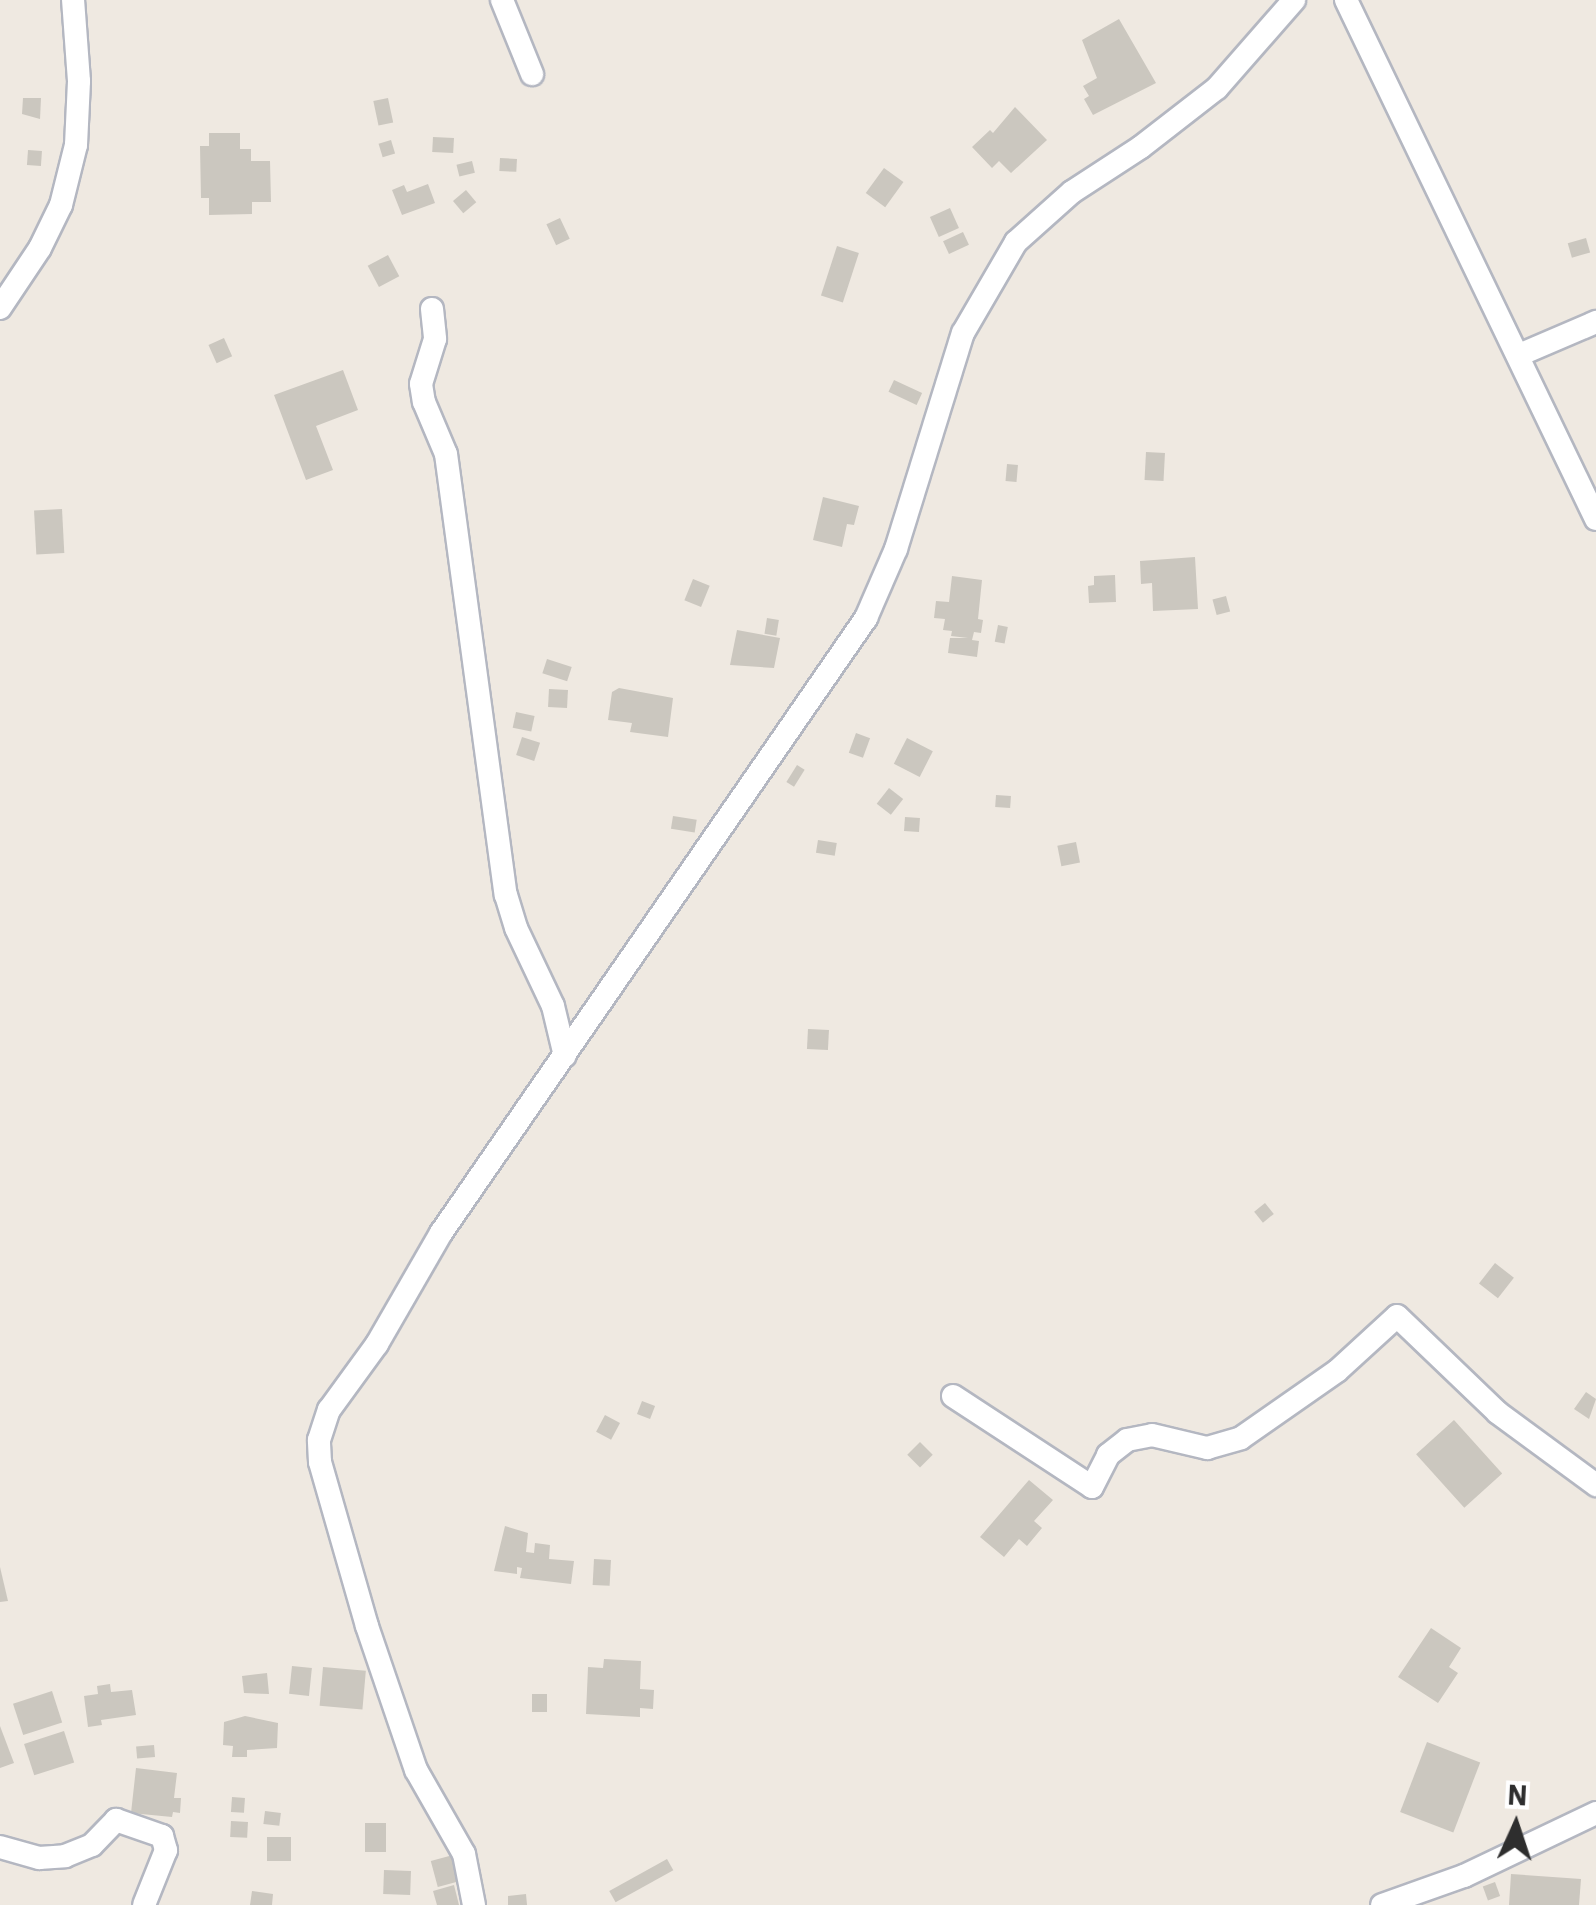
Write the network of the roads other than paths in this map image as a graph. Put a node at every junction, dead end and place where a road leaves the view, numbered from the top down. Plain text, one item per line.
1 (74, 0) edge
2 (502, 0) edge
3 (1294, 0) edge
4 (1346, 0) edge
5 (532, 74) dead end
6 (0, 308) edge
7 (432, 309) dead end
8 (1596, 322) edge
9 (1519, 355) junction
10 (1596, 518) edge
11 (565, 1056) junction
12 (953, 1396) dead end
13 (1596, 1485) edge
14 (1596, 1812) edge
15 (0, 1847) edge
16 (144, 1905) edge
17 (474, 1905) edge
18 (1382, 1905) edge

1 - 6 street
2 - 5 street
3 - 11 street
4 - 9 street
7 - 11 street
8 - 9 street
9 - 10 street
11 - 17 street
12 - 13 street
14 - 18 street
15 - 16 street

